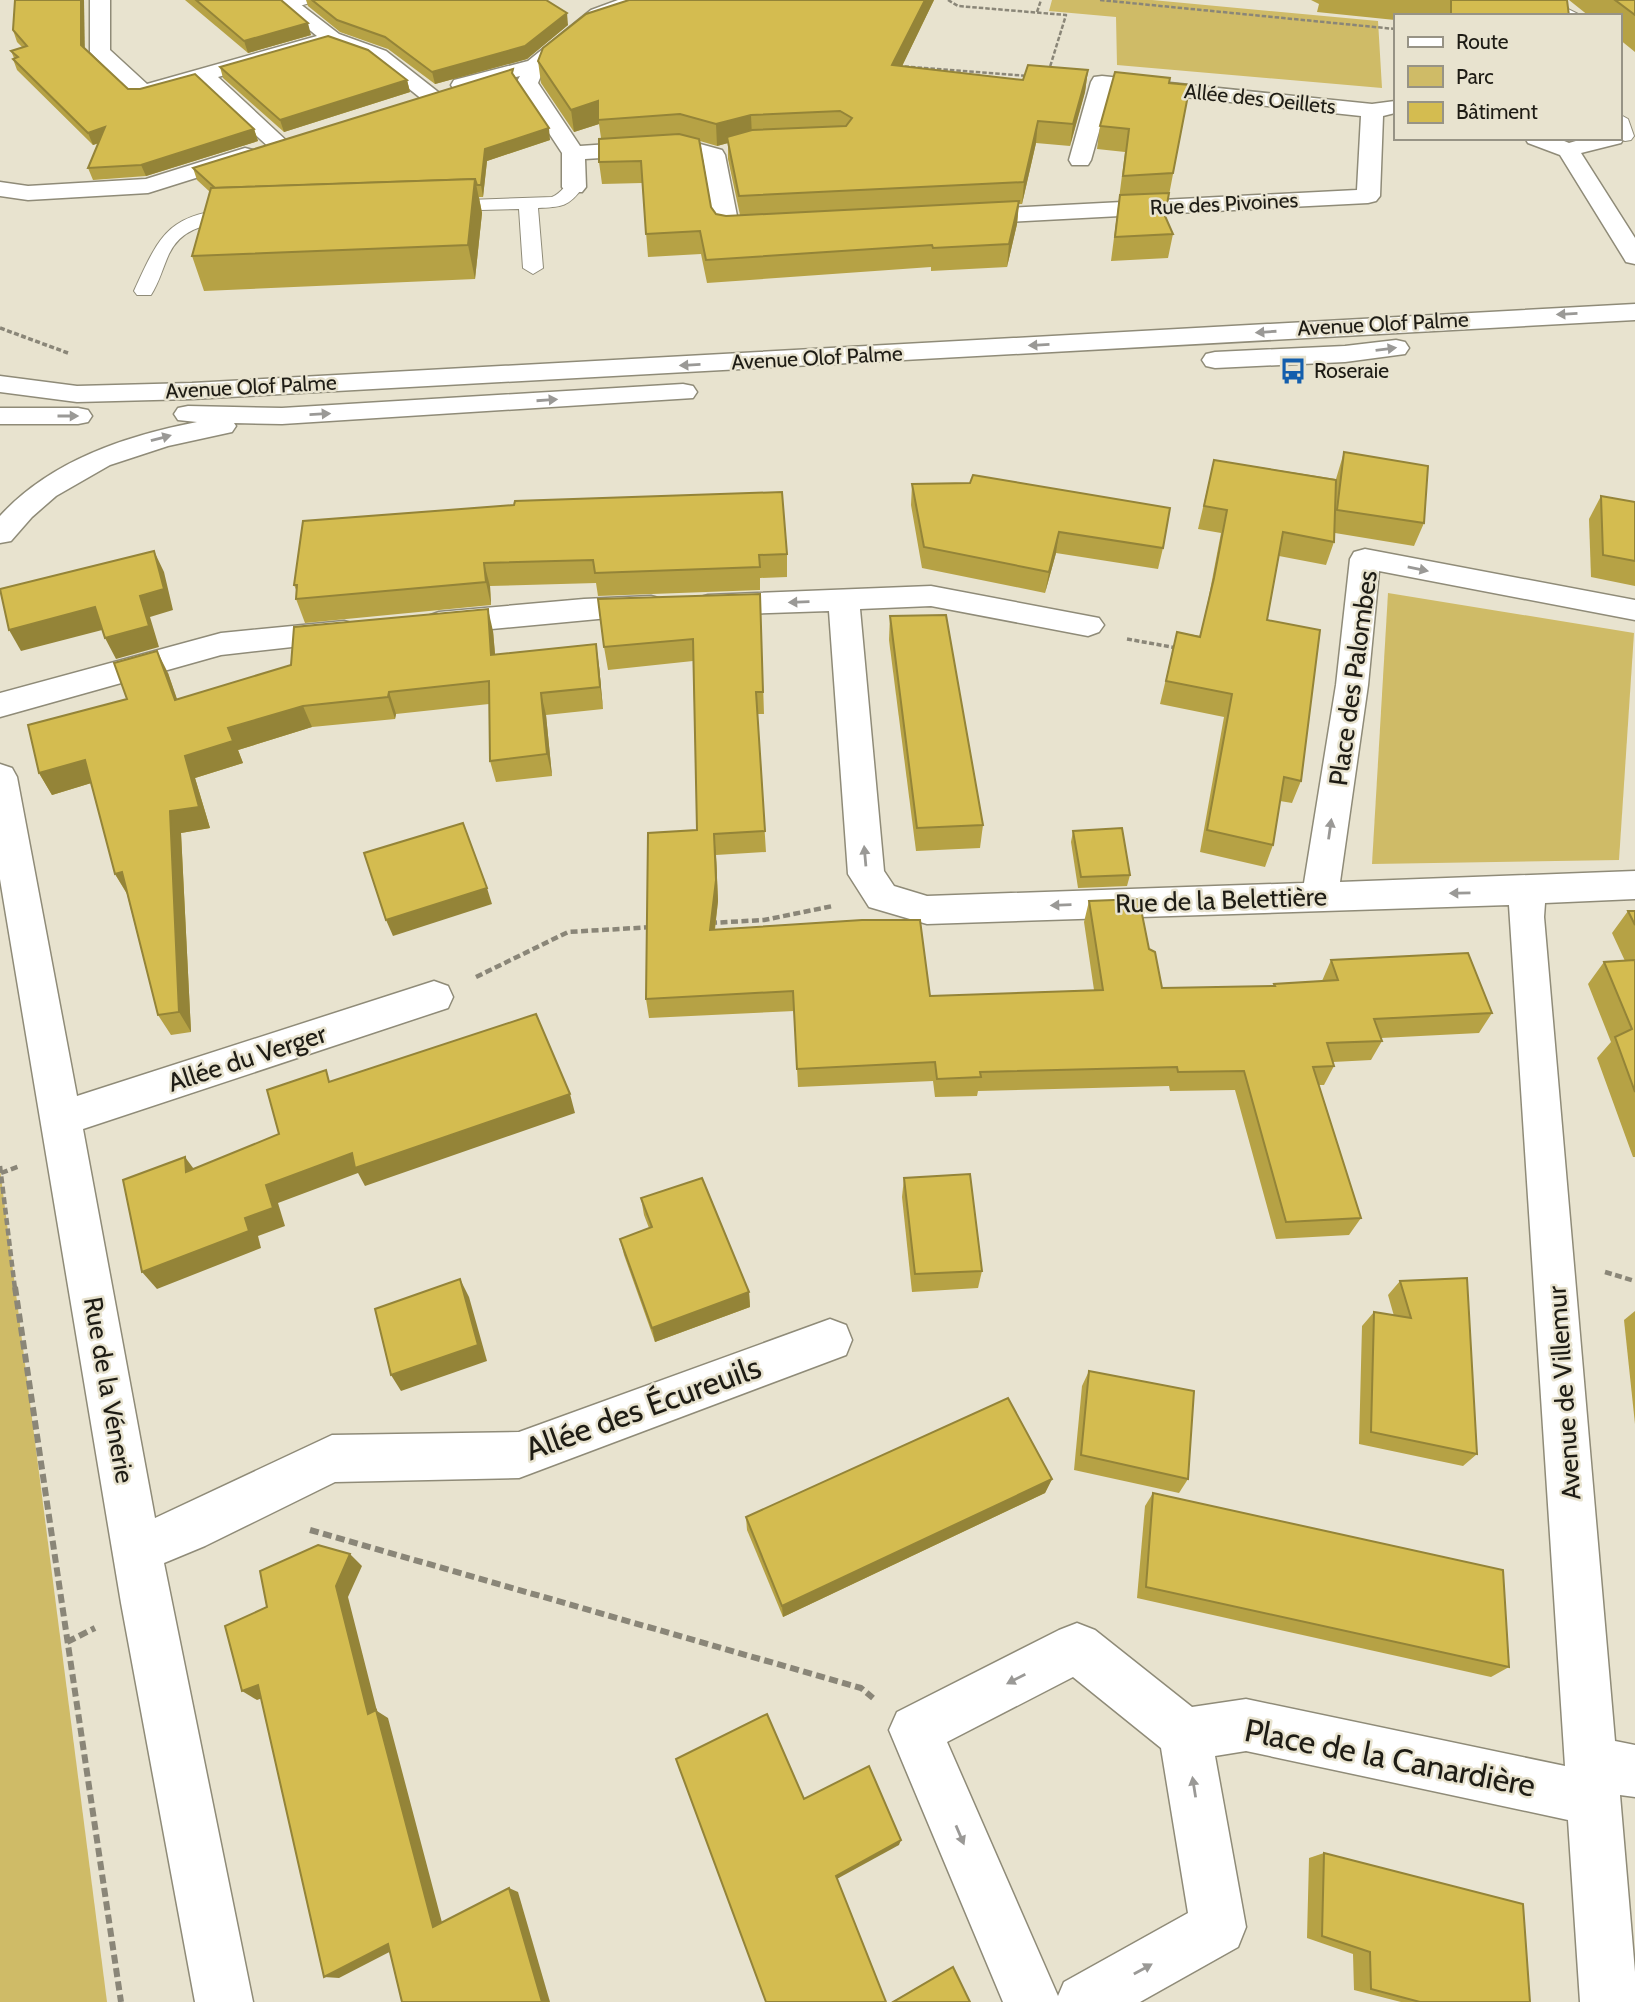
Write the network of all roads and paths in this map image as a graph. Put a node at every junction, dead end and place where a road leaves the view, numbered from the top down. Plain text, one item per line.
1 (100, 0) edge
2 (948, 0) edge
3 (1041, 0) edge
4 (1100, 0) edge
5 (1527, 0) edge
6 (292, 1) edge
7 (628, 1) edge
8 (1037, 13) junction
9 (1569, 14) edge
10 (1394, 29) edge
11 (332, 38) junction
12 (536, 65) junction
13 (889, 65) edge
14 (203, 75) junction
15 (1047, 77) junction
16 (1102, 82) junction
17 (431, 95) junction
18 (405, 103) edge
19 (1384, 109) edge
20 (304, 136) edge
21 (1541, 140) edge
22 (1600, 140) edge
23 (279, 144) junction
24 (1568, 150) junction
25 (573, 153) junction
26 (1080, 160) dead end
27 (574, 187) joint
28 (1, 189) edge
29 (528, 203) junction
30 (419, 207) edge
31 (256, 214) edge
32 (947, 218) edge
33 (782, 226) edge
34 (1635, 257) edge
35 (533, 268) dead end
36 (144, 291) dead end
37 (1635, 312) edge
38 (1635, 335) edge
39 (935, 376) dead end
40 (0, 384) edge
41 (715, 390) dead end
42 (0, 416) edge
43 (282, 416) junction
44 (0, 534) edge
45 (844, 600) junction
46 (1635, 610) edge
47 (409, 625) edge
48 (1088, 625) joint
49 (369, 629) edge
50 (1181, 649) edge
51 (0, 705) edge
52 (0, 777) edge
53 (1635, 885) edge
54 (1528, 890) junction
55 (1320, 896) junction
56 (882, 897) junction
57 (698, 924) edge
58 (659, 926) edge
59 (434, 997) joint
60 (60, 1119) junction
61 (0, 1166) edge
62 (830, 1340) dead end
63 (302, 1534) dead end
64 (137, 1549) junction
65 (915, 1730) junction
66 (1185, 1734) junction
67 (1608, 1778) edge
68 (121, 2002) edge
69 (223, 2002) edge
70 (1032, 2002) edge
71 (1084, 2002) edge
72 (1609, 2002) edge

1 - 14 street
2 - 8 path
3 - 8 path
4 - 10 path
5 - 9 lane
6 - 11 street
7 - 12 street
8 - 15 path
11 - 14 street
11 - 17 street
12 - 17 street
12 - 25 street
13 - 15 path
14 - 23 street
15 - 16 path
16 - 19 street, Allée des Oeillets
16 - 26 street
17 - 18 street
19 - 32 street, Rue des Pivoines
20 - 23 street
21 - 24 street
22 - 24 street
23 - 28 street
24 - 34 street
25 - 27 street
25 - 33 street
27 - 29 lane
29 - 30 lane
29 - 35 lane
31 - 36 lane
37 -> 40 street, Avenue Olof Palme
39 -> 38 street, Avenue Olof Palme
43 -> 41 street, Avenue Olof Palme
42 -> 43 street, Avenue Olof Palme
44 -> 43 street
45 -> 47 street
45 - 48 street
56 -> 45 street
55 -> 46 street, Place des Palombes
48 - 50 path
49 - 51 street
52 - 60 street, Rue de la Vénerie
53 - 54 street
54 -> 55 street, Rue de la Belettière
54 - 67 street, Avenue de Villemur
55 -> 56 street, Rue de la Belettière
56 - 57 path
58 - 59 path
59 - 60 street, Allée du Verger
60 - 64 street, Rue de la Vénerie
61 - 68 path
62 - 64 street, Allée des Écureuils
63 - 65 path
64 - 69 street, Rue de la Vénerie
66 -> 65 street
65 -> 70 street
66 - 67 street, Place de la Canardière
71 -> 66 street
67 - 72 street, Avenue de Villemur

